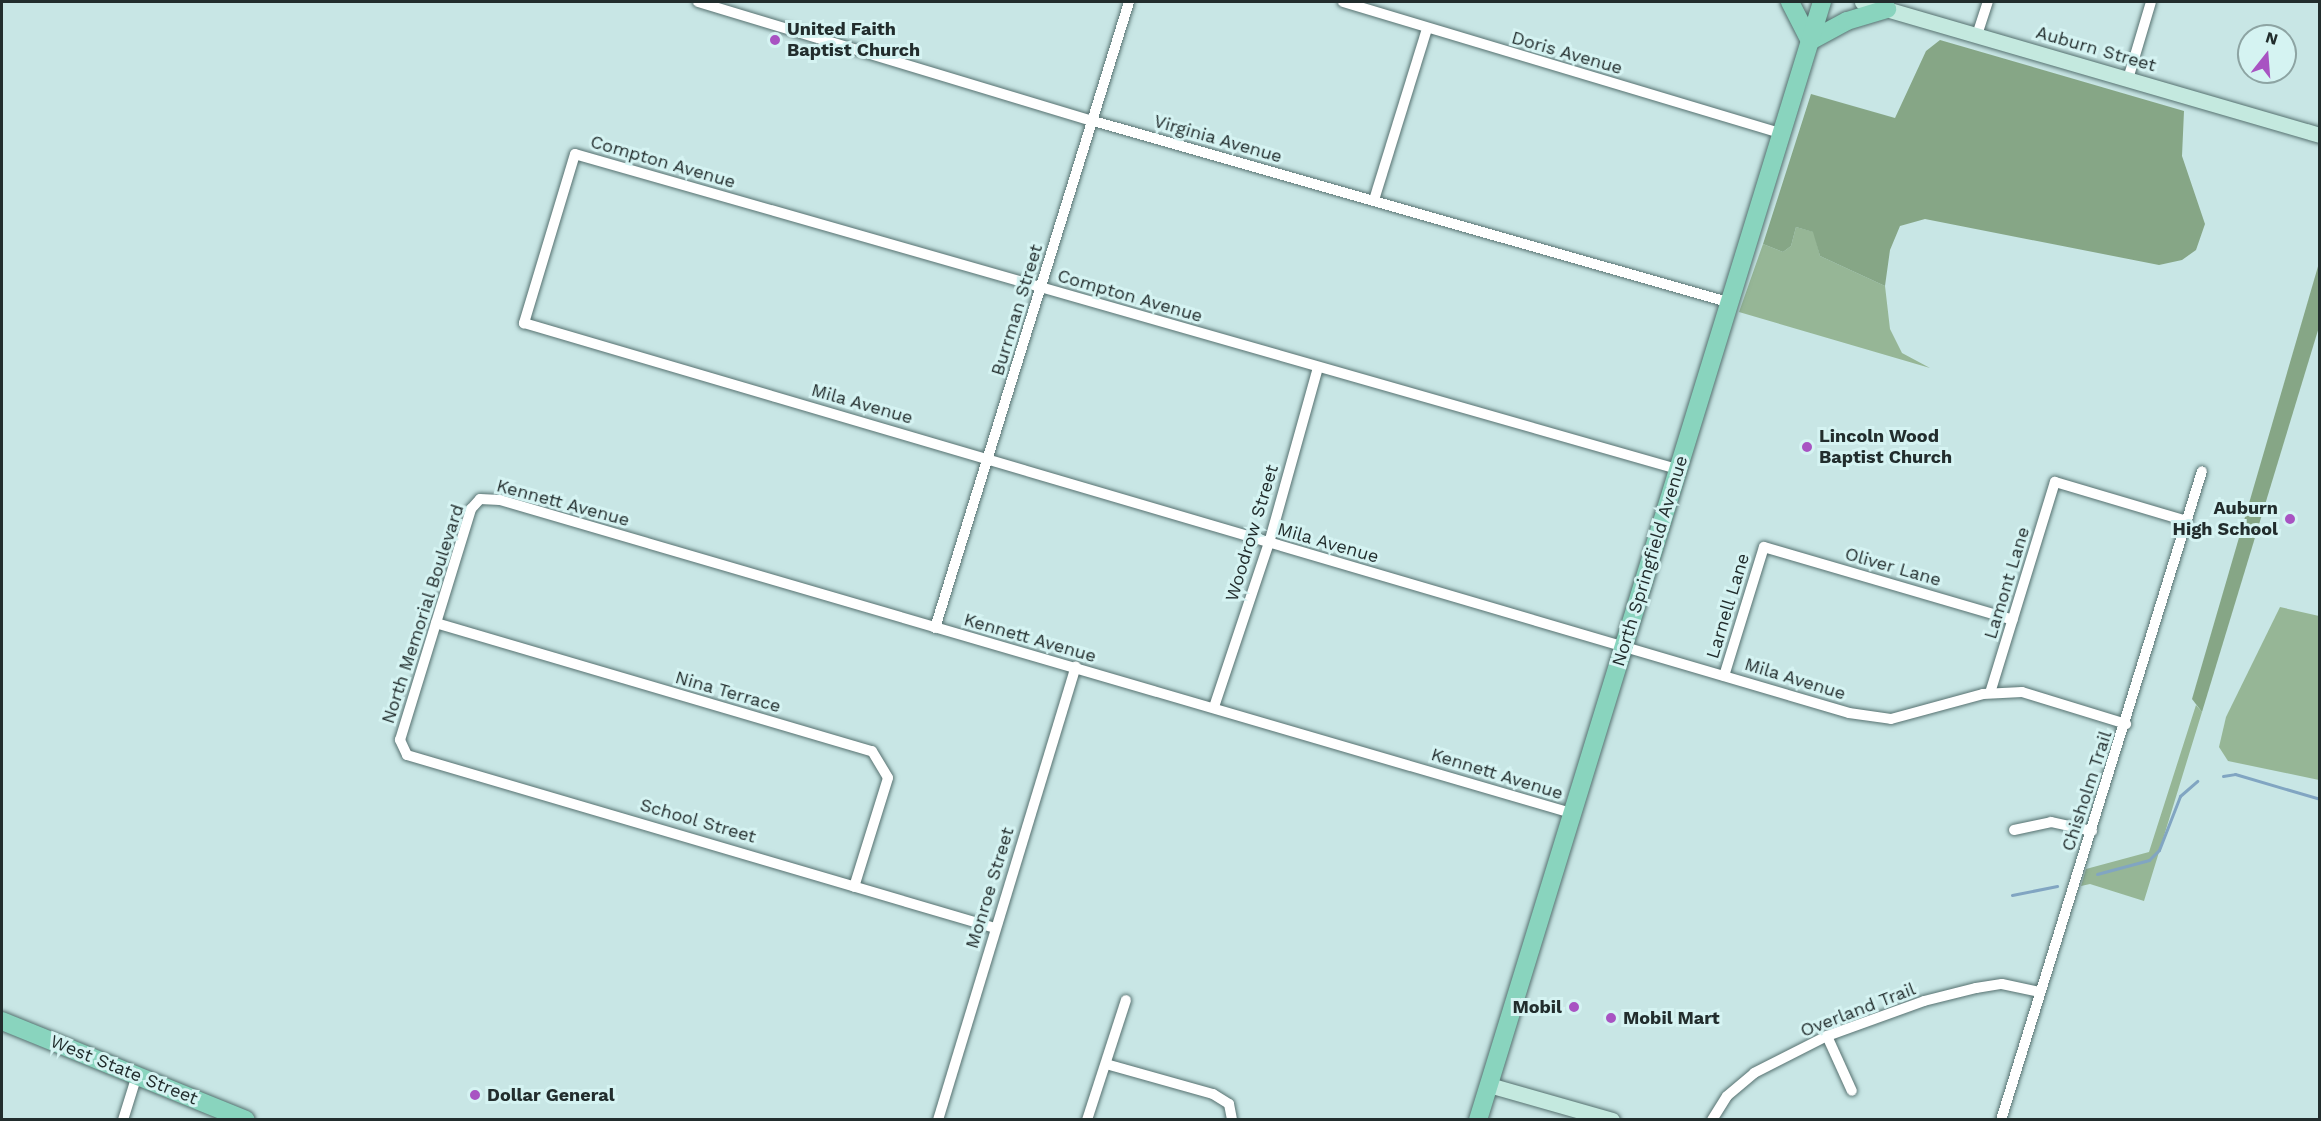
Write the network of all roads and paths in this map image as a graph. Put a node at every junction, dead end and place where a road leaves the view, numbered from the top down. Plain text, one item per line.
1 (698, 2) edge
2 (1129, 2) edge
3 (1343, 2) edge
4 (1790, 2) edge
5 (1822, 2) edge
6 (1862, 2) edge
7 (1988, 2) edge
8 (2151, 2) edge
9 (1883, 5) edge
10 (1427, 29) junction
11 (1977, 35) junction
12 (1810, 41) junction
13 (2128, 79) junction
14 (1090, 120) junction
15 (1783, 134) junction
16 (2319, 135) edge
17 (1374, 200) junction
18 (1043, 288) junction
19 (1731, 303) junction
20 (524, 323) joint
21 (1318, 368) junction
22 (988, 458) junction
23 (1677, 469) junction
24 (2202, 471) dead end
25 (480, 499) joint
26 (2187, 521) junction
27 (1269, 543) junction
28 (1764, 547) joint
29 (2013, 620) junction
30 (436, 623) junction
31 (935, 628) junction
32 (1625, 646) junction
33 (1076, 668) junction
34 (1724, 676) junction
35 (1990, 693) junction
36 (1215, 707) junction
37 (2126, 724) junction
38 (400, 740) joint
39 (1571, 813) junction
40 (2014, 830) dead end
41 (2092, 831) junction
42 (854, 887) junction
43 (995, 928) junction
44 (2040, 992) junction
45 (1126, 1000) dead end
46 (2, 1021) edge
47 (1827, 1036) junction
48 (1106, 1064) junction
49 (137, 1075) junction
50 (1489, 1085) junction
51 (1852, 1091) dead end
52 (123, 1119) edge
53 (246, 1119) edge
54 (938, 1119) edge
55 (1087, 1119) edge
56 (1232, 1119) edge
57 (1478, 1119) edge
58 (1612, 1119) edge
59 (1712, 1119) edge
60 (2001, 1119) edge

1 - 14 street, Virginia Avenue
2 - 14 street, Burrman Street
3 - 10 street, Doris Avenue
4 - 12 main road
5 - 12 main road, North Springfield Avenue
6 - 9 main road, Auburn Street
7 - 11 street
8 - 13 street
9 - 11 main road, Auburn Street
9 - 12 main road
10 - 15 street, Doris Avenue
10 - 17 street
11 - 13 main road, Auburn Street
12 - 15 main road, North Springfield Avenue
13 - 16 main road, Auburn Street
14 - 17 street, Virginia Avenue
14 - 18 street, Burrman Street
15 - 19 main road, North Springfield Avenue
17 - 19 street, Virginia Avenue
18 - 20 street, Compton Avenue
18 - 21 street, Compton Avenue
18 - 22 street, Burrman Street
19 - 23 main road, North Springfield Avenue
20 - 22 street, Mila Avenue
21 - 23 street, Compton Avenue
21 - 27 street, Woodrow Street
22 - 27 street, Mila Avenue
22 - 31 street, Burrman Street
23 - 32 main road, North Springfield Avenue
24 - 26 street, Chisholm Trail
25 - 30 street, North Memorial Boulevard
25 - 31 street, Kennett Avenue
26 - 29 street, Lamont Lane
26 - 37 street, Chisholm Trail
27 - 32 street, Mila Avenue
27 - 36 street, Woodrow Street
28 - 29 street, Oliver Lane
28 - 34 street, Larnell Lane
29 - 35 street, Lamont Lane
30 - 38 street, North Memorial Boulevard
30 - 42 street, Nina Terrace
31 - 33 street, Kennett Avenue
32 - 34 street, Mila Avenue
32 - 39 main road, North Springfield Avenue
33 - 36 street, Kennett Avenue
33 - 43 street, Monroe Street
34 - 35 street, Mila Avenue
35 - 37 street, Mila Avenue
36 - 39 street, Kennett Avenue
37 - 41 street, Chisholm Trail
38 - 42 street, School Street
39 - 50 main road, North Springfield Avenue
40 - 41 street
41 - 44 street, Chisholm Trail
42 - 43 street, School Street
43 - 54 street, Monroe Street
44 - 47 street, Overland Trail
44 - 60 street, Chisholm Trail
45 - 48 street
46 - 49 main road, West State Street
47 - 51 street
47 - 59 street, Overland Trail
48 - 55 street
48 - 56 street
49 - 52 street
49 - 53 main road, West State Street
50 - 57 main road, North Springfield Avenue
50 - 58 main road

